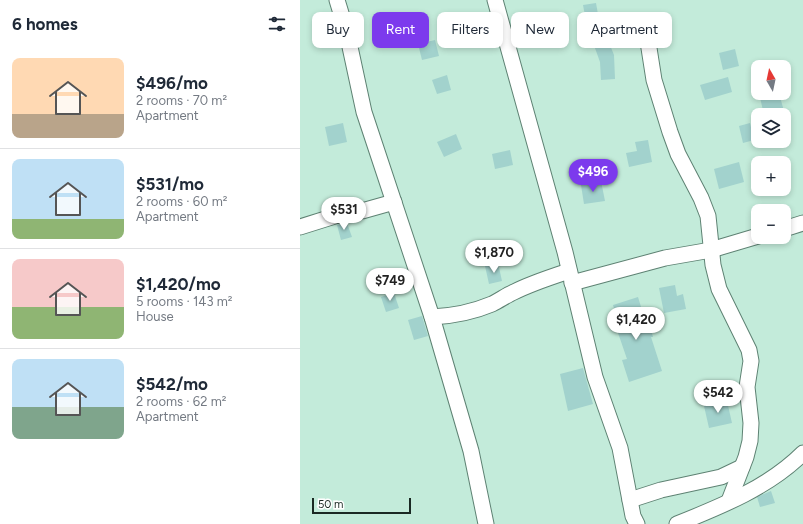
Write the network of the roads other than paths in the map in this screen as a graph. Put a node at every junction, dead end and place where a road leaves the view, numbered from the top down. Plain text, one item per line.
1 (337, 0) edge
2 (496, 0) edge
3 (650, 48) edge
4 (394, 202) junction
5 (803, 223) edge
6 (791, 226) edge
7 (300, 227) edge
8 (751, 238) edge
9 (711, 250) junction
10 (571, 277) junction
11 (432, 317) junction
12 (803, 453) edge
13 (742, 467) junction
14 (630, 500) junction
15 (728, 501) junction
16 (486, 524) edge
17 (637, 524) edge
18 (677, 524) edge

1 - 4 street
2 - 10 street
3 - 9 street
4 - 7 street
4 - 11 street
5 - 6 street
8 - 9 street
9 - 10 street
9 - 13 street
10 - 11 street
10 - 14 street
11 - 16 street
12 - 15 street
13 - 14 street
13 - 15 street
14 - 17 street
15 - 18 street

